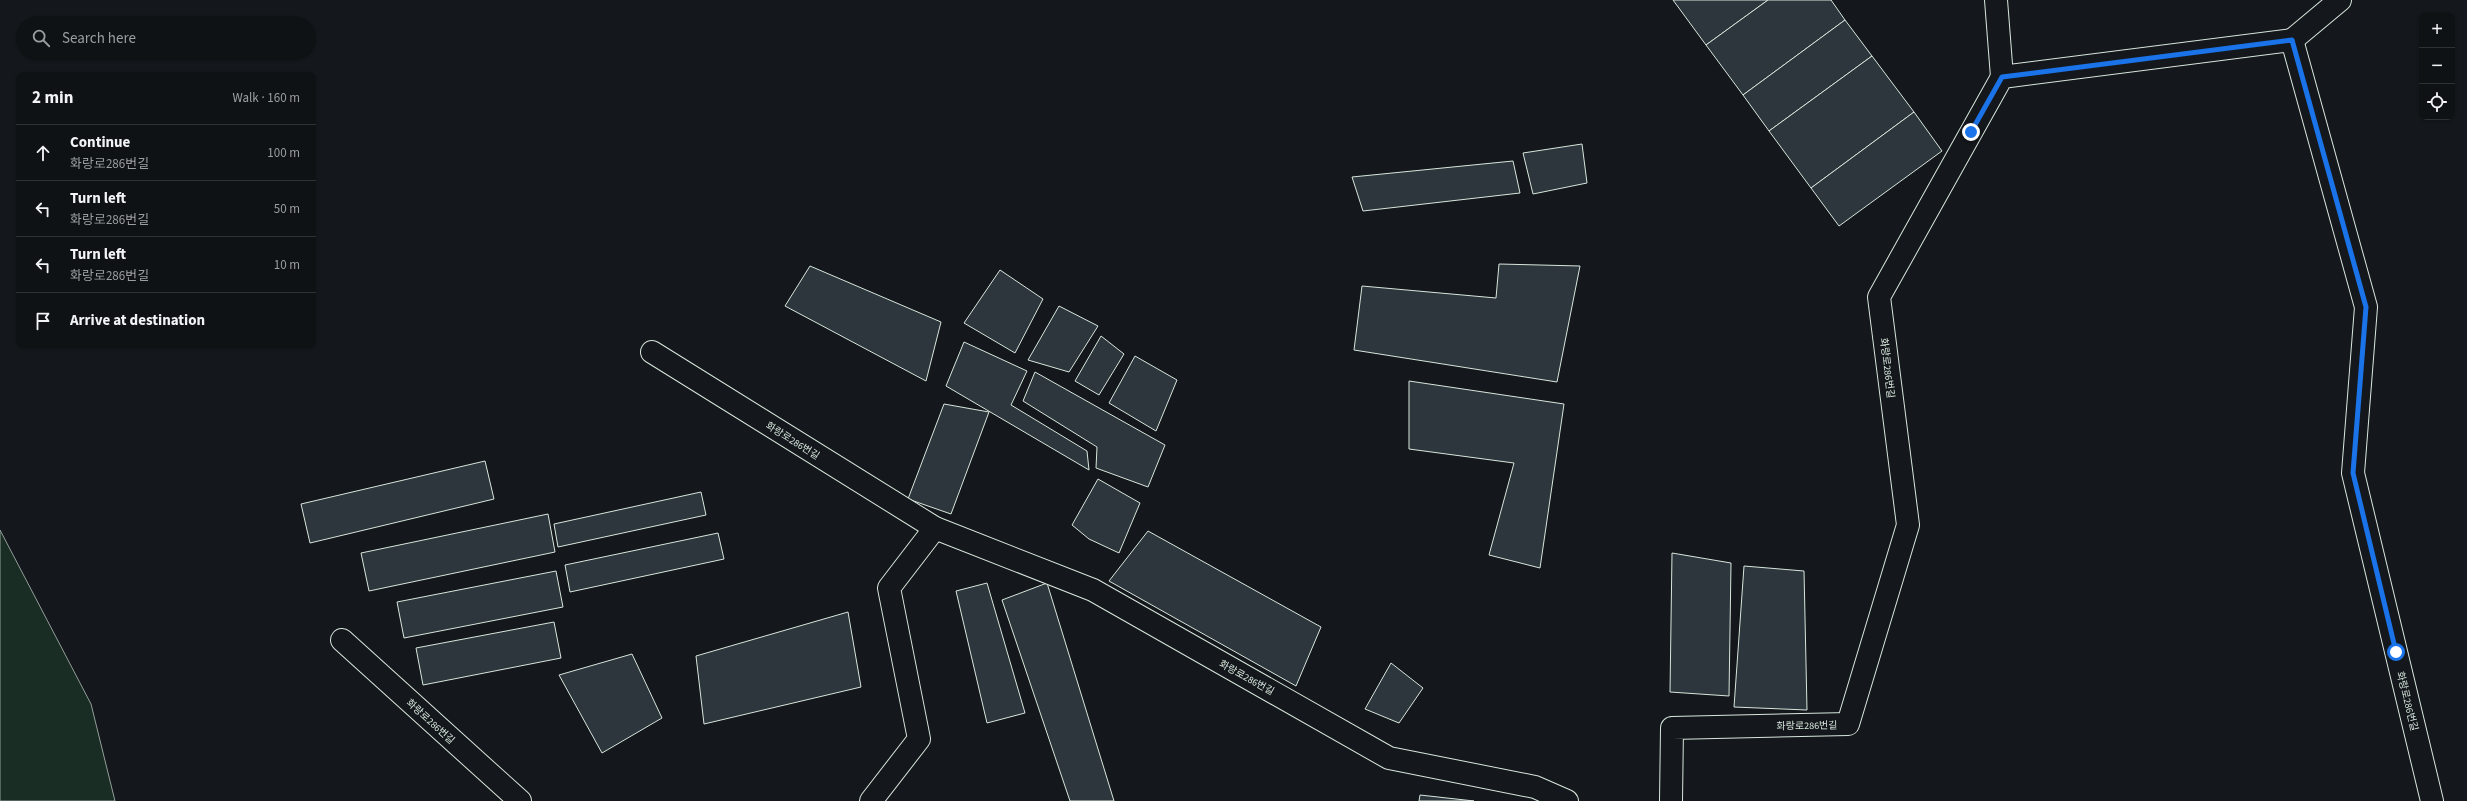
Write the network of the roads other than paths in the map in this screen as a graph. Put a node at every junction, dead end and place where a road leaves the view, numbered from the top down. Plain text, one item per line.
1 (1996, 0) edge
2 (2340, 0) edge
3 (2292, 40) junction
4 (2002, 77) junction
5 (652, 352) dead end
6 (935, 528) junction
7 (342, 640) dead end
8 (520, 801) edge
9 (871, 801) edge
10 (1567, 801) edge
11 (1670, 801) edge
12 (2432, 801) edge

1 - 4 street
2 - 3 street
3 - 4 street
3 - 12 street, 화랑로286번길
4 - 11 street, 화랑로286번길
5 - 6 street, 화랑로286번길
6 - 9 street
6 - 10 street, 화랑로286번길
7 - 8 street, 화랑로286번길

